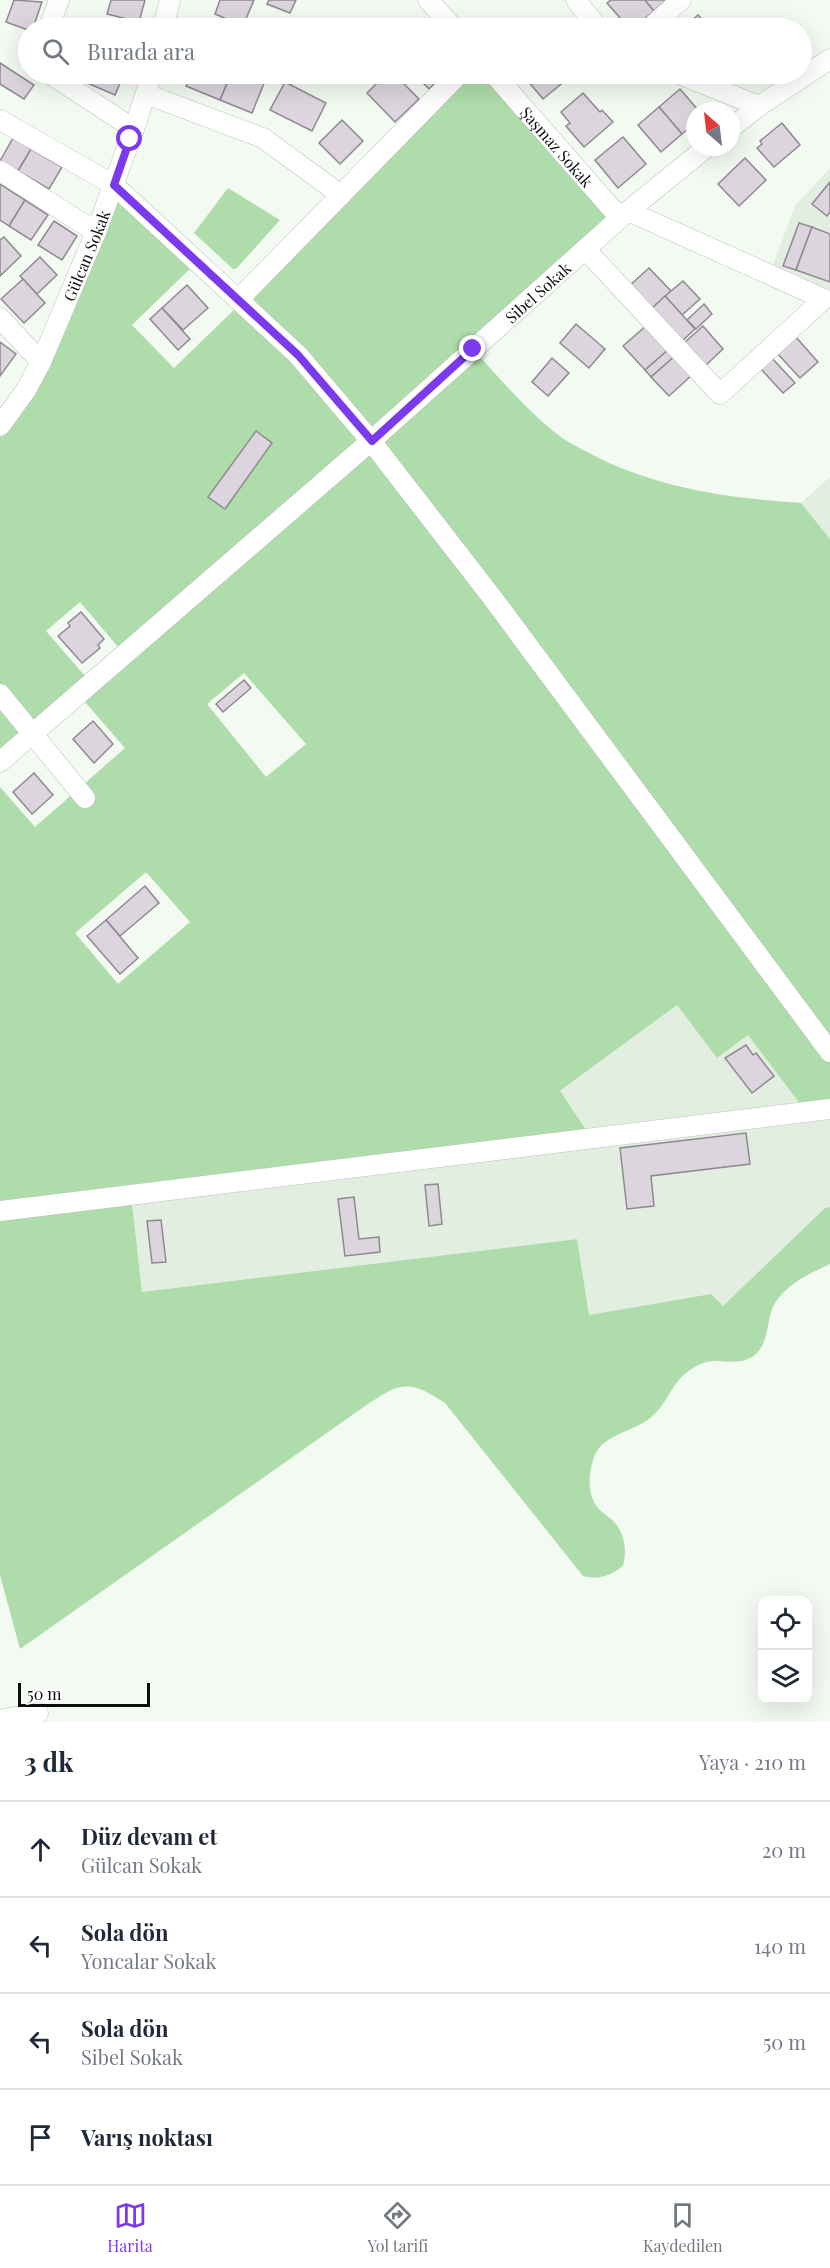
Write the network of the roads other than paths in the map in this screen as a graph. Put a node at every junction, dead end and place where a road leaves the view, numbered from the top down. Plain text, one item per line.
1 (59, 0) edge
2 (170, 0) edge
3 (428, 0) edge
4 (576, 0) edge
5 (681, 0) edge
6 (53, 18) edge
7 (166, 18) edge
8 (445, 18) edge
9 (590, 18) edge
10 (661, 18) edge
11 (830, 59) edge
12 (812, 71) edge
13 (65, 84) edge
14 (149, 84) edge
15 (449, 84) edge
16 (503, 84) edge
17 (704, 84) edge
18 (792, 84) edge
19 (146, 94) junction
20 (759, 106) junction
21 (0, 120) edge
22 (740, 121) edge
23 (134, 129) junction
24 (696, 156) edge
25 (0, 171) edge
26 (114, 185) junction
27 (341, 195) junction
28 (624, 214) junction
29 (96, 232) junction
30 (585, 249) junction
31 (238, 300) junction
32 (0, 318) edge
33 (41, 362) junction
34 (0, 426) edge
35 (372, 441) junction
36 (0, 694) edge
37 (33, 734) junction
38 (0, 762) edge
39 (85, 798) dead end
40 (830, 1052) edge
41 (830, 1109) edge
42 (0, 1211) edge
43 (38, 1713) dead end
44 (0, 1720) edge

1 - 6 street
2 - 7 street
3 - 8 street
4 - 9 street
5 - 10 street
11 - 12 street
13 - 23 street
14 - 19 street, Gülcan Sokak
15 - 27 street
16 - 28 street, Şaşmaz Sokak
17 - 20 street
18 - 20 street
19 - 23 street, Gülcan Sokak
19 - 27 street
20 - 22 street
21 - 26 street
23 - 26 street, Gülcan Sokak
24 - 28 street, Sibel Sokak
25 - 29 street
26 - 29 street, Gülcan Sokak
26 - 31 street
27 - 31 street
28 - 30 street, Sibel Sokak
28 - 30 street
29 - 33 street, Gülcan Sokak
30 - 35 street, Sibel Sokak
31 - 35 street
32 - 33 street
33 - 34 street, Gülcan Sokak
35 - 37 street, Sibel Sokak
35 - 40 street
36 - 37 street
37 - 38 street, Sibel Sokak
37 - 39 street
41 - 42 street
43 - 44 street

